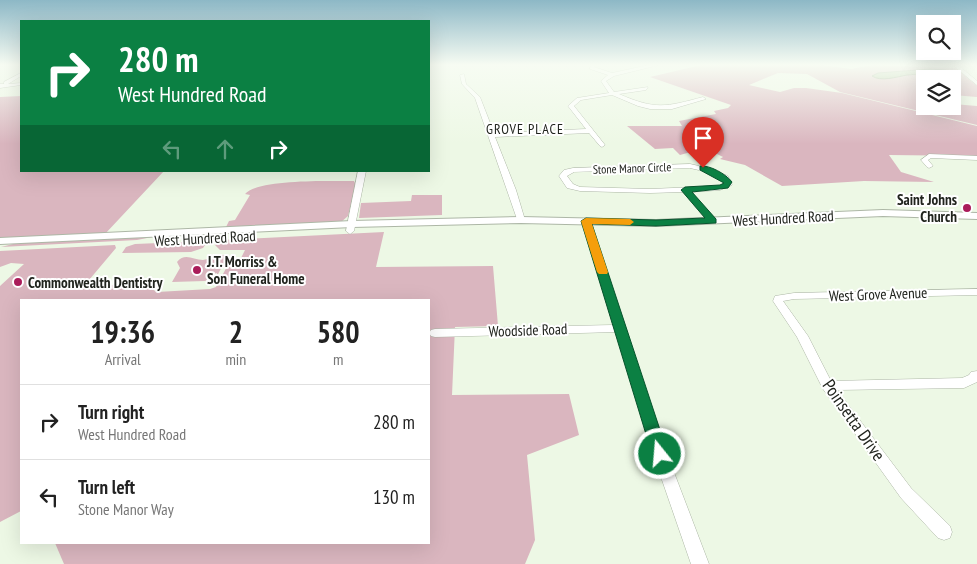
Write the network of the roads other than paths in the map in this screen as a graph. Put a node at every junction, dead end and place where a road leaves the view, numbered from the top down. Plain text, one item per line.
1 (471, 91) edge
2 (623, 91) edge
3 (612, 93) junction
4 (703, 99) dead end
5 (591, 131) junction
6 (491, 135) junction
7 (602, 146) dead end
8 (977, 158) edge
9 (929, 166) dead end
10 (362, 172) edge
11 (681, 190) junction
12 (977, 216) edge
13 (521, 220) junction
14 (586, 221) junction
15 (708, 221) junction
16 (351, 227) junction
17 (0, 241) edge
18 (0, 248) edge
19 (977, 292) edge
20 (780, 298) joint
21 (621, 328) junction
22 (435, 333) dead end
23 (975, 375) dead end
24 (827, 386) junction
25 (944, 532) dead end
26 (700, 564) edge

1 - 6 street
2 - 3 street
3 - 4 street
3 - 5 street
5 - 6 street
5 - 7 street
6 - 13 street
8 - 9 street
10 - 16 street
11 - 11 street, Stone Manor Circle
11 - 15 street
12 - 15 main road, West Hundred Road
13 - 14 main road, West Hundred Road
13 - 16 main road, West Hundred Road
14 - 15 main road, West Hundred Road
14 - 21 street
16 - 17 main road, West Hundred Road
16 - 18 main road, West Hundred Road
19 - 20 street, West Grove Avenue
20 - 24 street, Poinsetta Drive
21 - 22 street, Woodside Road
21 - 26 street
23 - 24 street
24 - 25 street, Poinsetta Drive

